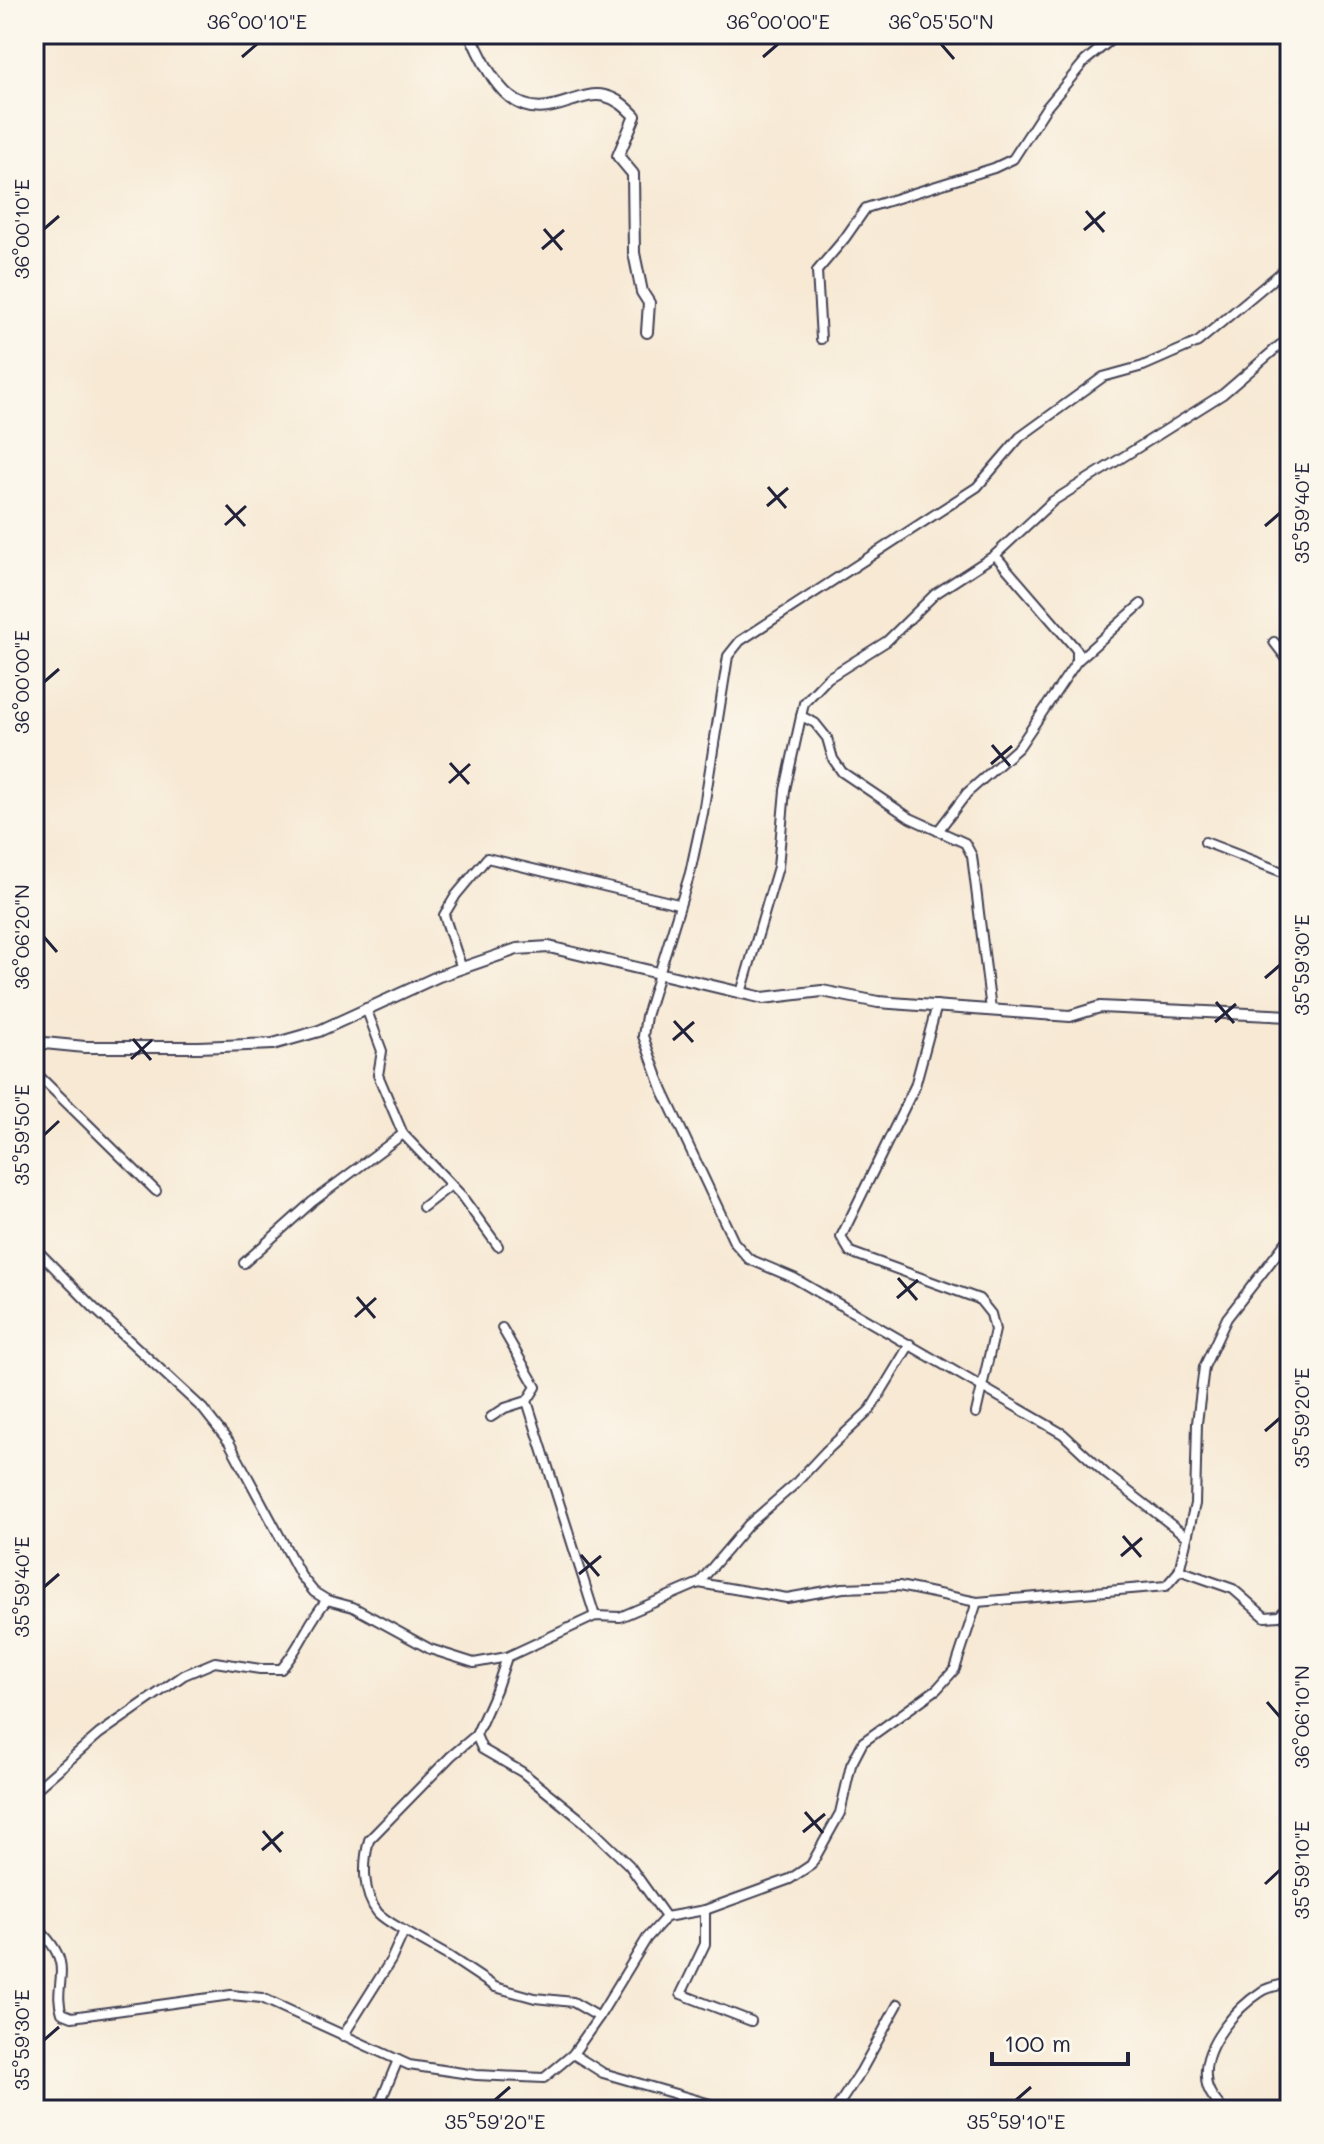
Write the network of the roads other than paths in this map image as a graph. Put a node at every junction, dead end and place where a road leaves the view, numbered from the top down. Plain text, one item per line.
1 (470, 34) edge
2 (1118, 34) edge
3 (1290, 265) edge
4 (647, 332) dead end
5 (821, 339) dead end
6 (1290, 341) edge
7 (995, 555) junction
8 (1141, 604) dead end
9 (1274, 642) dead end
10 (1077, 661) junction
11 (1290, 663) edge
12 (801, 716) junction
13 (938, 831) junction
14 (1205, 842) dead end
15 (1290, 875) edge
16 (678, 904) junction
17 (462, 969) junction
18 (659, 973) junction
19 (741, 993) junction
20 (937, 1005) junction
21 (366, 1008) junction
22 (991, 1010) junction
23 (1290, 1016) edge
24 (34, 1042) edge
25 (34, 1071) edge
26 (403, 1134) junction
27 (451, 1185) junction
28 (156, 1191) dead end
29 (423, 1207) dead end
30 (1290, 1237) edge
31 (498, 1246) dead end
32 (34, 1247) edge
33 (244, 1263) dead end
34 (502, 1328) dead end
35 (910, 1344) junction
36 (984, 1387) junction
37 (527, 1401) junction
38 (976, 1413) dead end
39 (491, 1417) dead end
40 (1187, 1537) junction
41 (1179, 1570) junction
42 (699, 1583) junction
43 (327, 1600) junction
44 (977, 1602) junction
45 (1290, 1605) edge
46 (595, 1616) junction
47 (507, 1657) junction
48 (476, 1735) junction
49 (34, 1791) edge
50 (705, 1910) junction
51 (666, 1917) junction
52 (34, 1925) edge
53 (404, 1931) junction
54 (1290, 1987) edge
55 (898, 2004) dead end
56 (599, 2017) junction
57 (751, 2021) dead end
58 (343, 2036) junction
59 (573, 2054) junction
60 (398, 2060) junction
61 (377, 2110) edge
62 (731, 2110) edge
63 (835, 2110) edge
64 (1223, 2110) edge

1 - 4 street
2 - 5 street
3 - 16 street
6 - 7 street
7 - 10 street
7 - 12 street
8 - 10 street
9 - 11 street
10 - 13 street
12 - 13 street
12 - 19 street
13 - 22 street
14 - 15 street
16 - 17 street
16 - 18 street
17 - 18 street
17 - 21 street
18 - 19 street
18 - 35 street
19 - 20 street
20 - 22 street
20 - 36 street
21 - 24 street
21 - 26 street
22 - 23 street
25 - 28 street
26 - 27 street
26 - 33 street
27 - 29 street
27 - 31 street
30 - 40 street
32 - 43 street
34 - 37 street
35 - 36 street
35 - 42 street
36 - 38 street
36 - 40 street
37 - 39 street
37 - 46 street
40 - 41 street
41 - 44 street
41 - 45 street
42 - 44 street
42 - 46 street
43 - 47 street
43 - 49 street
44 - 50 street
46 - 47 street
47 - 48 street
48 - 51 street
48 - 53 street
50 - 51 street
50 - 57 street
51 - 56 street
52 - 58 street
53 - 56 street
53 - 58 street
54 - 64 street
55 - 63 street
56 - 59 street
58 - 60 street
59 - 60 street
59 - 62 street
60 - 61 street

